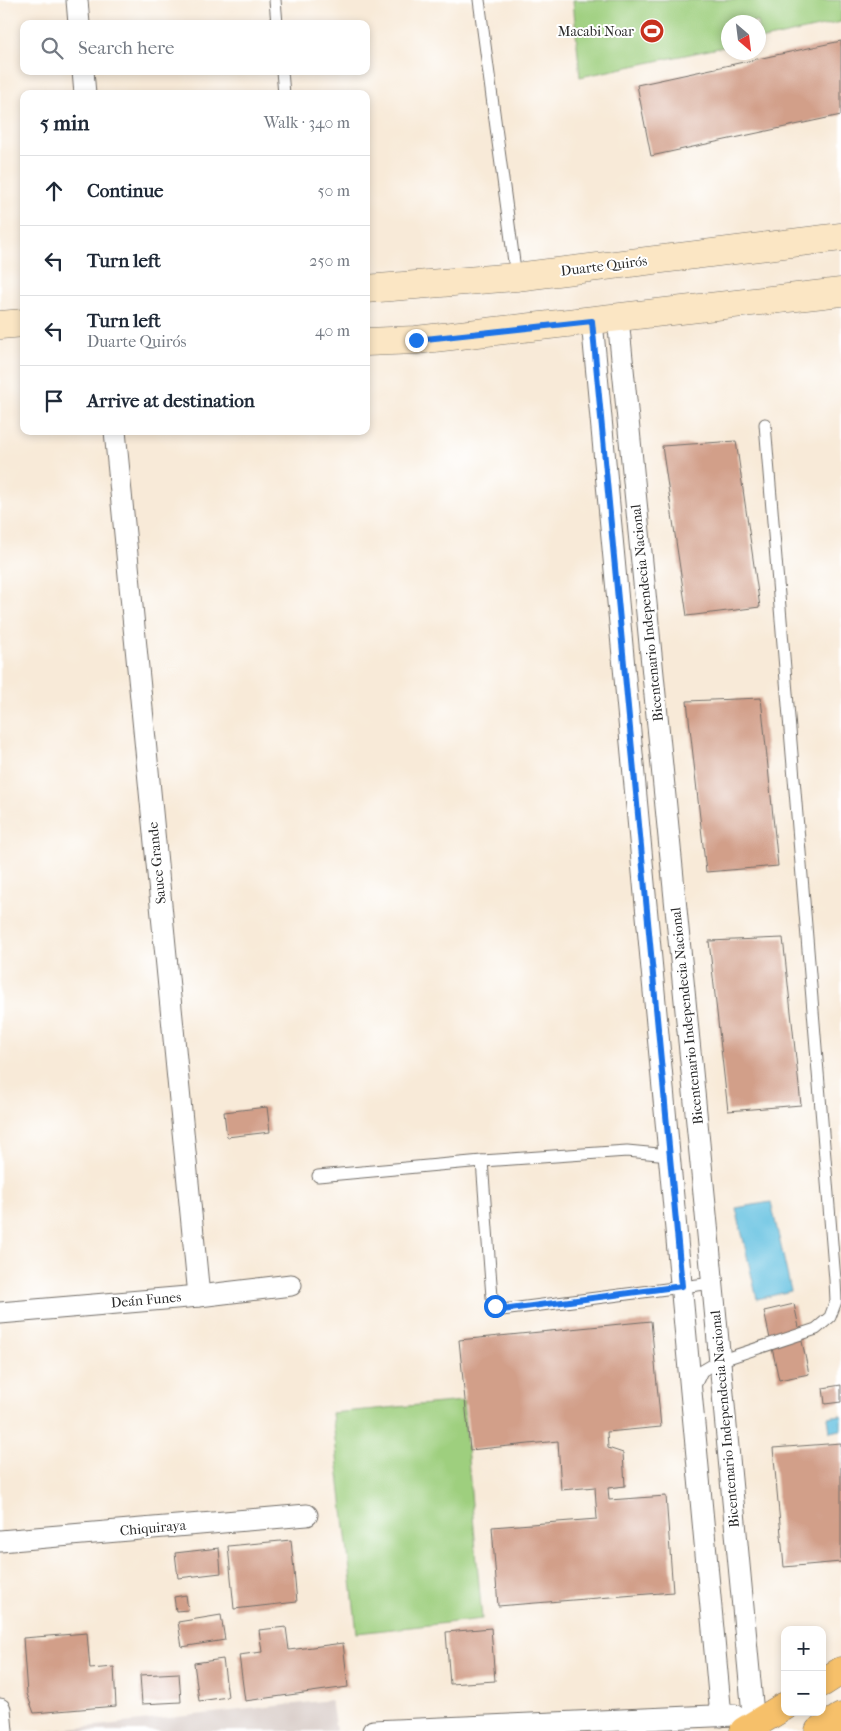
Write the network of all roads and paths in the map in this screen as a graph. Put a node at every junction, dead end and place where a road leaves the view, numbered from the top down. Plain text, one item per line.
1 (77, 0) edge
2 (275, 0) edge
3 (478, 0) edge
4 (79, 20) edge
5 (278, 20) edge
6 (83, 75) edge
7 (282, 75) edge
8 (85, 90) edge
9 (284, 90) edge
10 (841, 238) edge
11 (516, 277) junction
12 (370, 289) edge
13 (841, 292) edge
14 (605, 319) junction
15 (20, 323) edge
16 (0, 325) edge
17 (370, 342) edge
18 (764, 424) dead end
19 (114, 435) edge
20 (670, 1155) junction
21 (482, 1161) junction
22 (318, 1176) dead end
23 (709, 1245) junction
24 (713, 1283) junction
25 (291, 1285) dead end
26 (682, 1286) junction
27 (199, 1296) junction
28 (0, 1313) edge
29 (719, 1361) junction
30 (691, 1394) junction
31 (307, 1515) dead end
32 (0, 1541) edge
33 (841, 1671) edge
34 (826, 1680) edge
35 (0, 1709) edge
36 (721, 1716) junction
37 (763, 1716) edge
38 (841, 1717) edge
39 (2, 1731) edge
40 (373, 1731) edge
41 (819, 1731) edge

1 - 4 street
2 - 5 lane
3 - 11 lane
6 - 8 street
7 - 9 lane
10 - 11 main road, Duarte Quirós
11 - 12 main road, Duarte Quirós
13 - 14 main road
14 - 17 main road
14 - 20 street, Bicentenario Independecia Nacional
14 - 23 street, Bicentenario Independecia Nacional
15 - 16 main road
18 - 29 lane
19 - 27 street, Sauce Grande
20 - 21 lane
20 - 23 street
20 - 26 street, Bicentenario Independecia Nacional
21 - 22 lane
21 - 26 lane
23 - 24 street, Bicentenario Independecia Nacional
24 - 26 lane
24 - 29 street, Bicentenario Independecia Nacional
25 - 27 street, Deán Funes
26 - 30 street, Bicentenario Independecia Nacional
27 - 28 street, Deán Funes
29 - 30 lane
29 - 37 street, Bicentenario Independecia Nacional
30 - 36 street, Bicentenario Independecia Nacional
31 - 32 street, Chiquiraya
33 - 34 main road
35 - 39 street
36 - 37 street
36 - 40 street
38 - 41 main road

